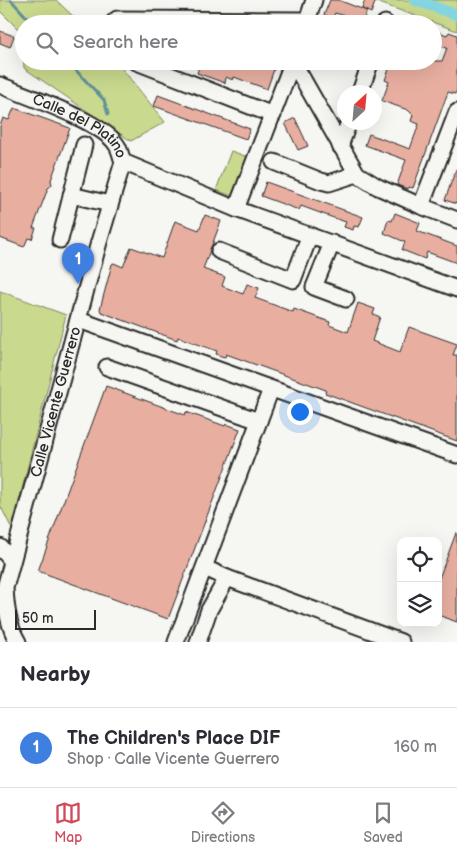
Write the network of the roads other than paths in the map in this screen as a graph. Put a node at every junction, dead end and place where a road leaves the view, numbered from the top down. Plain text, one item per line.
1 (314, 0) edge
2 (309, 15) edge
3 (157, 70) edge
4 (290, 70) edge
5 (297, 70) edge
6 (368, 70) edge
7 (0, 85) edge
8 (362, 85) edge
9 (457, 112) edge
10 (273, 115) junction
11 (346, 130) edge
12 (84, 145) dead end
13 (340, 146) junction
14 (123, 162) junction
15 (274, 162) dead end
16 (357, 174) junction
17 (71, 194) junction
18 (110, 204) junction
19 (421, 206) junction
20 (236, 208) junction
21 (457, 220) edge
22 (310, 236) junction
23 (60, 240) dead end
24 (332, 243) junction
25 (219, 252) dead end
26 (293, 280) junction
27 (314, 286) junction
28 (457, 289) edge
29 (346, 299) dead end
30 (79, 320) junction
31 (106, 367) dead end
32 (271, 389) junction
33 (259, 421) junction
34 (457, 455) edge
35 (0, 546) edge
36 (12, 561) junction
37 (205, 568) junction
38 (226, 578) junction
39 (3, 587) edge
40 (18, 642) edge
41 (176, 642) edge
42 (198, 642) edge
43 (401, 642) edge

1 - 2 street
3 - 10 street
4 - 10 street
5 - 13 street
6 - 8 street
7 - 14 street, Calle del Platino
9 - 19 street
10 - 20 street
11 - 13 street
12 - 17 street
13 - 16 street
14 - 18 street, Calle Vicente Guerrero
14 - 20 street, Calle del Platino
15 - 16 street
16 - 19 street
17 - 18 street
17 - 23 street
18 - 30 street, Calle Vicente Guerrero
19 - 21 street
20 - 22 street, Calle del Platino
22 - 24 street, Calle del Platino
22 - 26 street
24 - 27 street
24 - 28 street, Calle del Platino
25 - 26 street
26 - 27 street
27 - 29 street
30 - 32 street
30 - 36 street, Calle Vicente Guerrero
31 - 33 street
32 - 33 street
32 - 34 street
33 - 37 street
35 - 36 street
36 - 39 street, Calle Vicente Guerrero
37 - 38 street
37 - 41 street
38 - 42 street
38 - 43 street
39 - 40 street, Calle Vicente Guerrero

